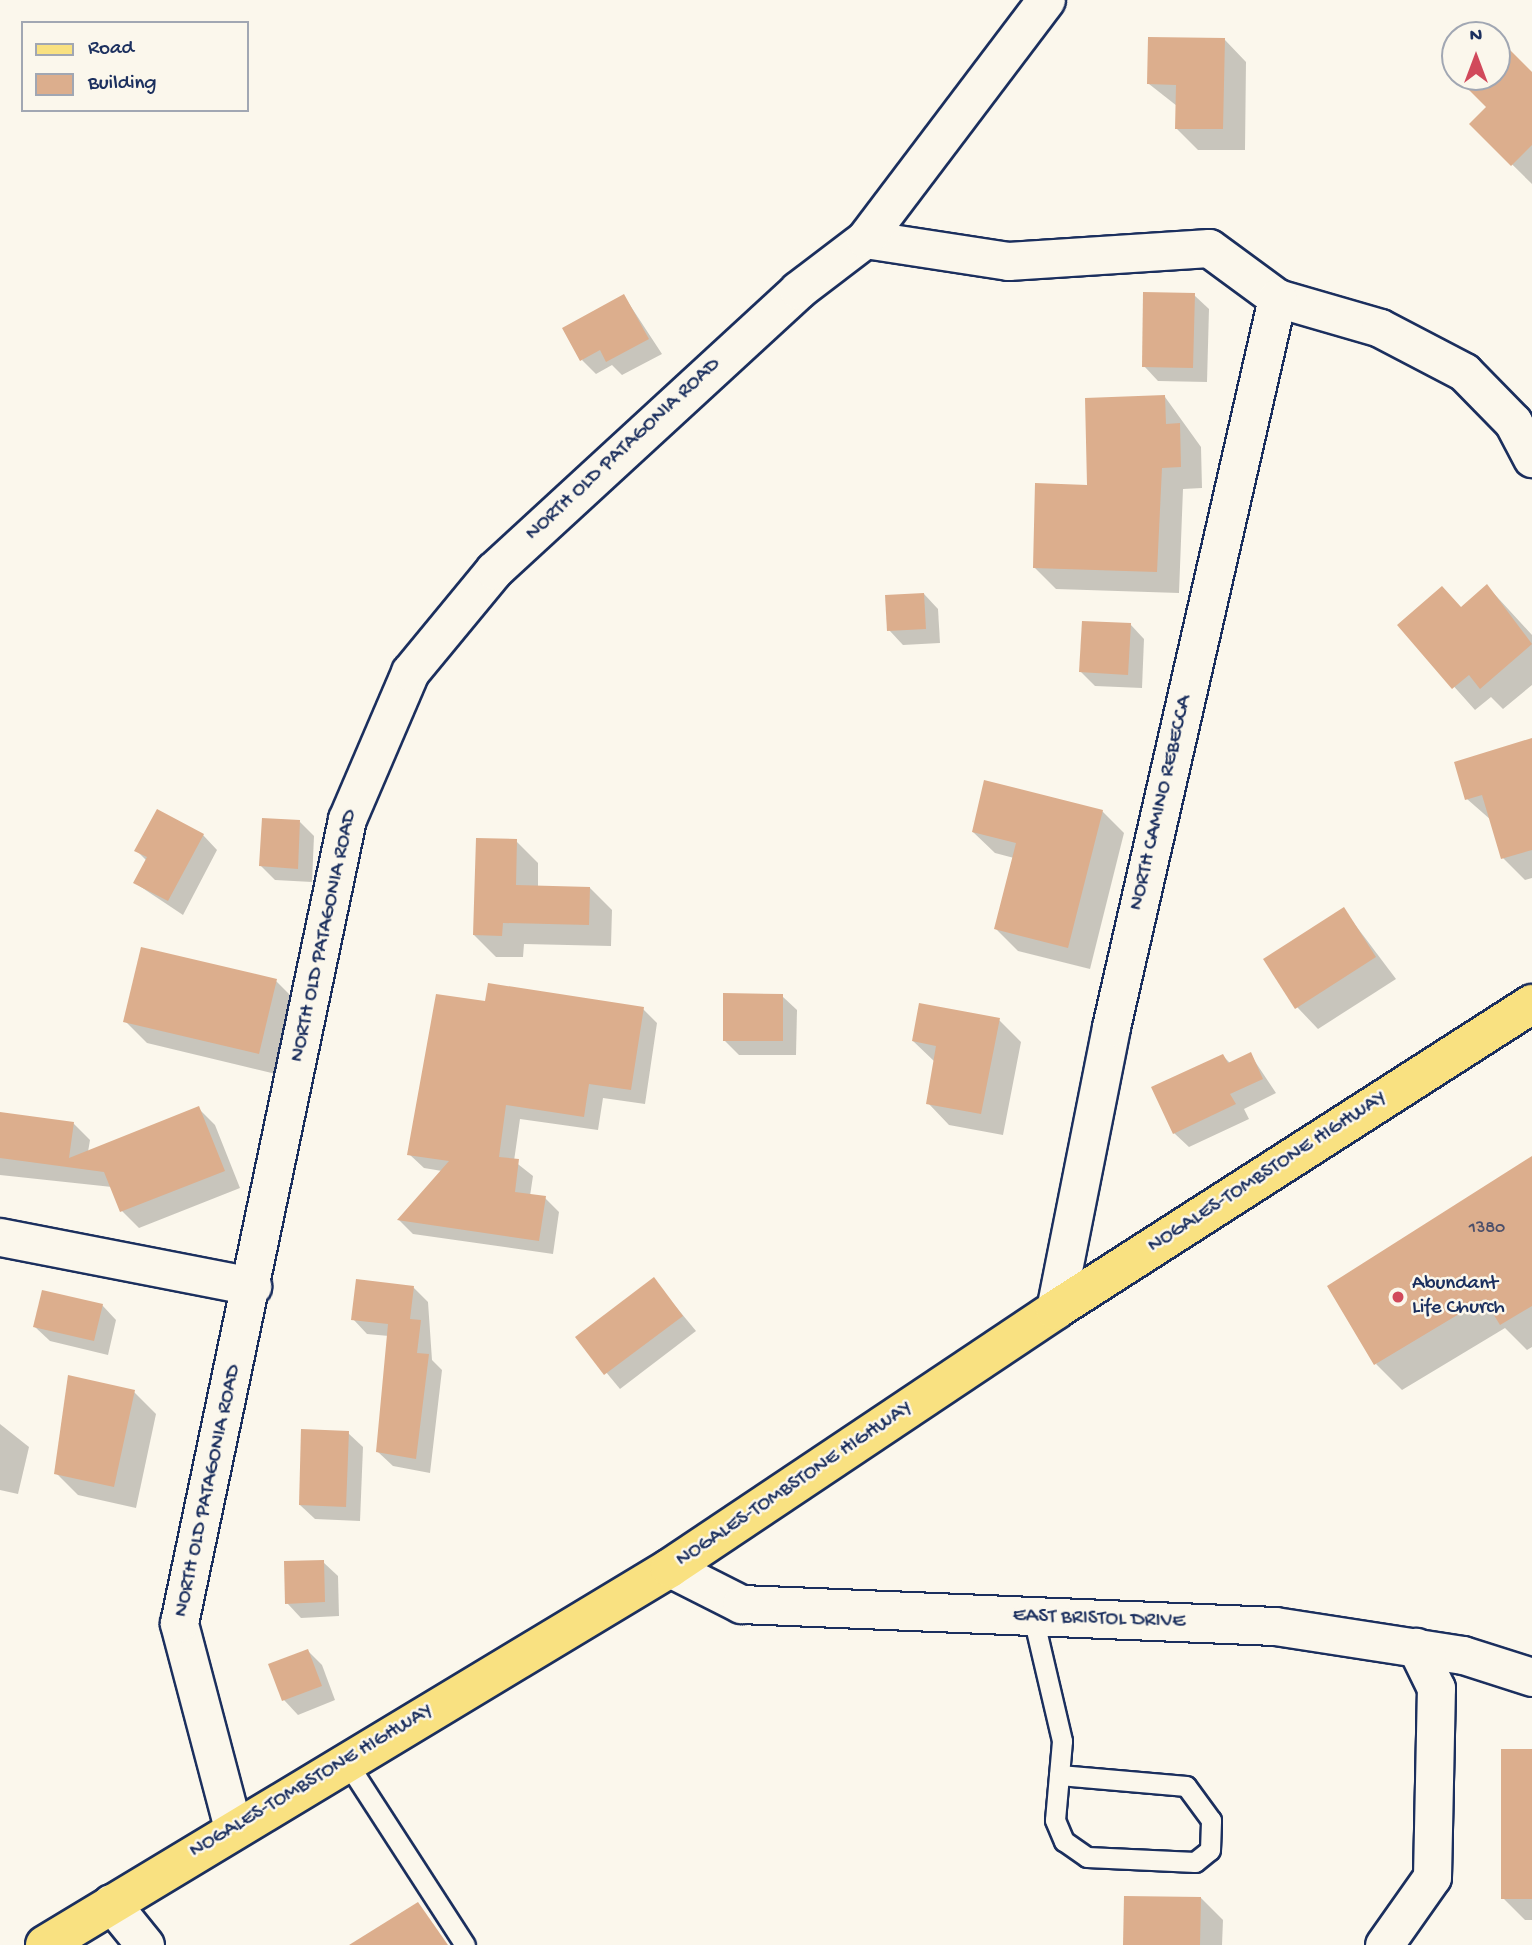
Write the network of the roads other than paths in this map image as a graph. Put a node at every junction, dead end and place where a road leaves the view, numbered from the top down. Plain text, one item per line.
1 (1046, 0) edge
2 (865, 239) junction
3 (1277, 298) junction
4 (1532, 458) edge
5 (1532, 1004) edge
6 (0, 1237) edge
7 (252, 1286) junction
8 (1055, 1310) junction
9 (670, 1568) junction
10 (1032, 1617) junction
11 (1416, 1647) junction
12 (1532, 1677) edge
13 (346, 1761) junction
14 (1059, 1775) junction
15 (233, 1828) junction
16 (111, 1903) junction
17 (45, 1945) edge
18 (145, 1945) edge
19 (465, 1945) edge
20 (1384, 1945) edge

1 - 2 street, NORTH OLD PATAGONIA ROAD
2 - 3 street
2 - 7 street, NORTH OLD PATAGONIA ROAD
3 - 4 street
3 - 8 street, NORTH CAMINO REBECCA
5 - 8 main road, NOGALES-TOMBSTONE HIGHWAY
6 - 7 street
7 - 15 street, NORTH OLD PATAGONIA ROAD
8 - 9 main road, NOGALES-TOMBSTONE HIGHWAY
9 - 10 street, EAST BRISTOL DRIVE
9 - 13 main road, NOGALES-TOMBSTONE HIGHWAY
10 - 11 street, EAST BRISTOL DRIVE
10 - 14 lane
11 - 12 street, EAST BRISTOL DRIVE
11 - 20 street
13 - 15 main road, NOGALES-TOMBSTONE HIGHWAY
13 - 19 lane
14 - 14 lane
15 - 16 main road, NOGALES-TOMBSTONE HIGHWAY
16 - 17 main road, NOGALES-TOMBSTONE HIGHWAY
16 - 18 street

